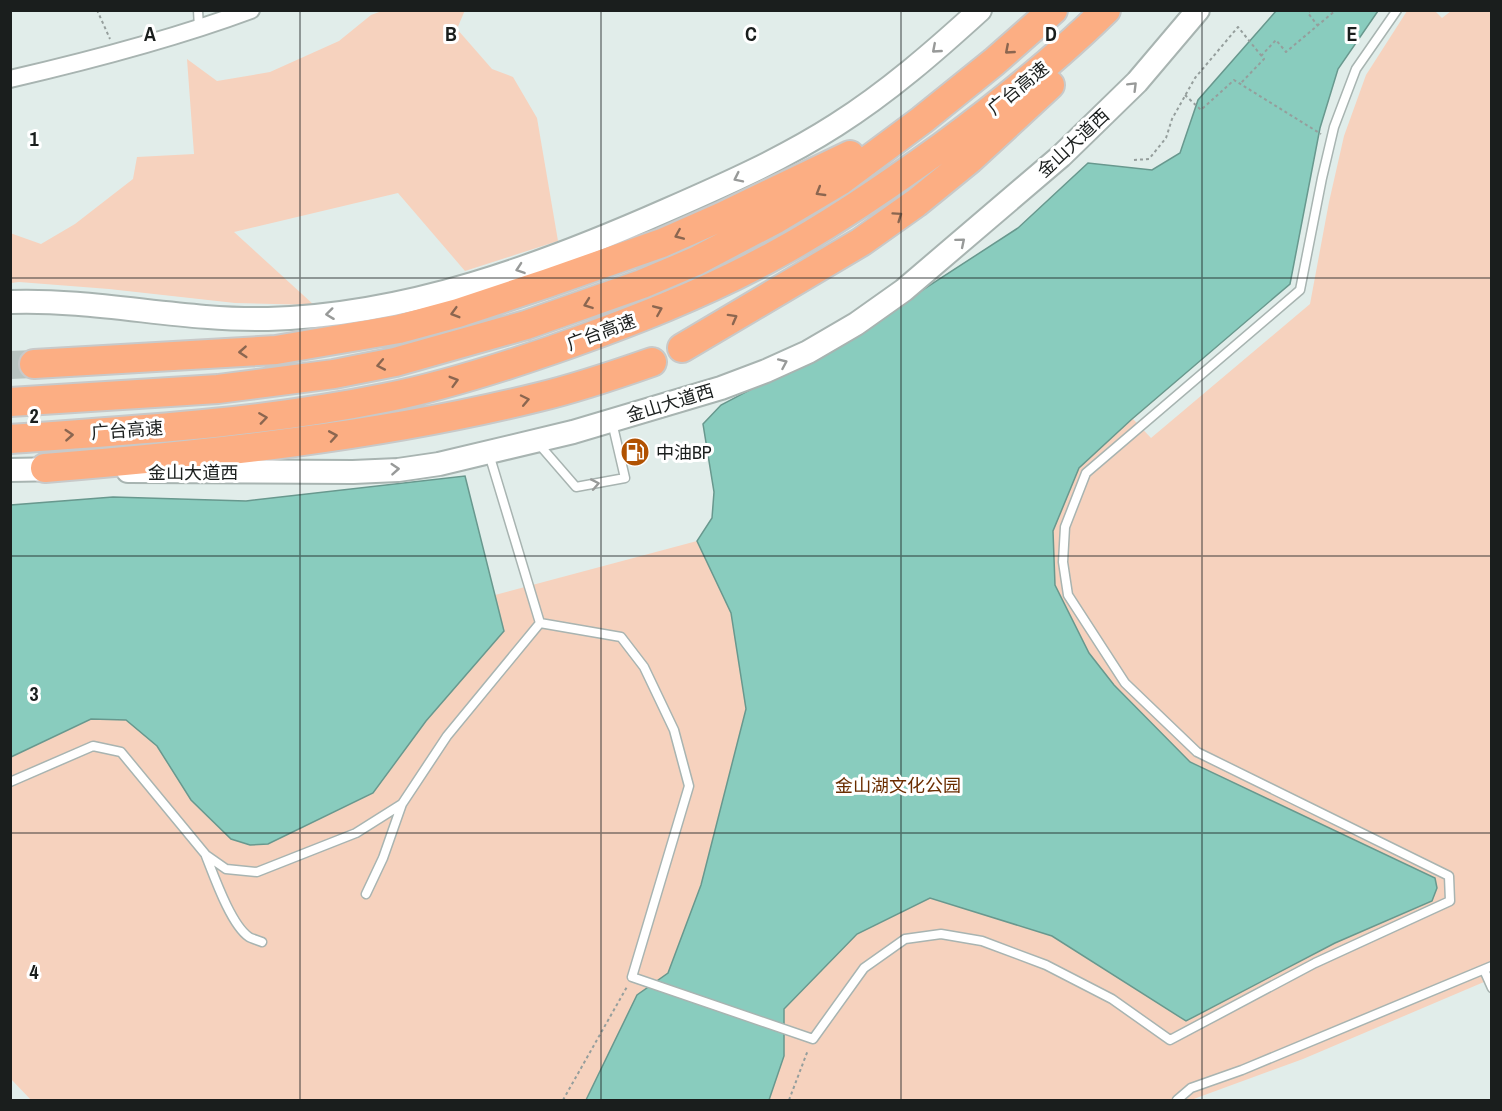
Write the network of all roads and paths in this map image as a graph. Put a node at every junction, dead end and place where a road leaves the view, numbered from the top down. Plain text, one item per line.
1 (97, 10) edge
2 (198, 10) edge
3 (251, 10) edge
4 (980, 10) edge
5 (1053, 10) edge
6 (1106, 10) edge
7 (1113, 10) edge
8 (1198, 10) edge
9 (1311, 10) edge
10 (1336, 10) edge
11 (1397, 10) edge
12 (1318, 26) junction
13 (199, 28) junction
14 (117, 52) junction
15 (1261, 56) junction
16 (10, 79) edge
17 (1240, 84) junction
18 (1185, 95) junction
19 (922, 120) junction
20 (1331, 141) junction
21 (1134, 160) dead end
22 (10, 302) edge
23 (682, 348) dead end
24 (652, 362) dead end
25 (34, 364) tunnel mouth
26 (10, 402) edge
27 (612, 421) junction
28 (10, 439) edge
29 (537, 441) junction
30 (489, 454) junction
31 (45, 468) junction
32 (10, 470) edge
33 (540, 623) junction
34 (10, 782) edge
35 (402, 804) junction
36 (206, 855) junction
37 (366, 894) dead end
38 (262, 942) dead end
39 (1487, 968) edge
40 (632, 977) junction
41 (1491, 988) edge
42 (813, 1039) junction
43 (1177, 1100) edge
44 (563, 1101) edge
45 (789, 1101) edge

1 - 14 path
2 - 13 lane
3 - 13 street
4 -> 22 main road
5 -> 19 highway, 广台高速
28 -> 6 highway, 广台高速
23 -> 7 highway
27 -> 8 main road, 金山大道西
9 - 12 path
10 - 12 path
11 - 20 lane
12 - 15 path
13 - 14 street
14 - 16 street
15 - 17 path
15 - 18 path
17 - 18 path
17 - 20 path
18 - 21 path
19 -> 25 highway
19 -> 26 highway, 广台高速
20 - 42 lane
31 -> 24 highway
27 - 29 main road, 金山大道西
29 -> 27 lane
29 - 30 main road, 金山大道西
31 -> 30 main road, 金山大道西
30 - 33 lane
31 - 32 main road, 金山大道西
33 - 35 lane
33 - 40 lane
34 - 36 lane
35 - 36 lane
35 - 37 lane
36 - 38 lane
39 - 41 lane
39 - 43 lane
40 - 42 lane
40 - 44 path
42 - 45 path

